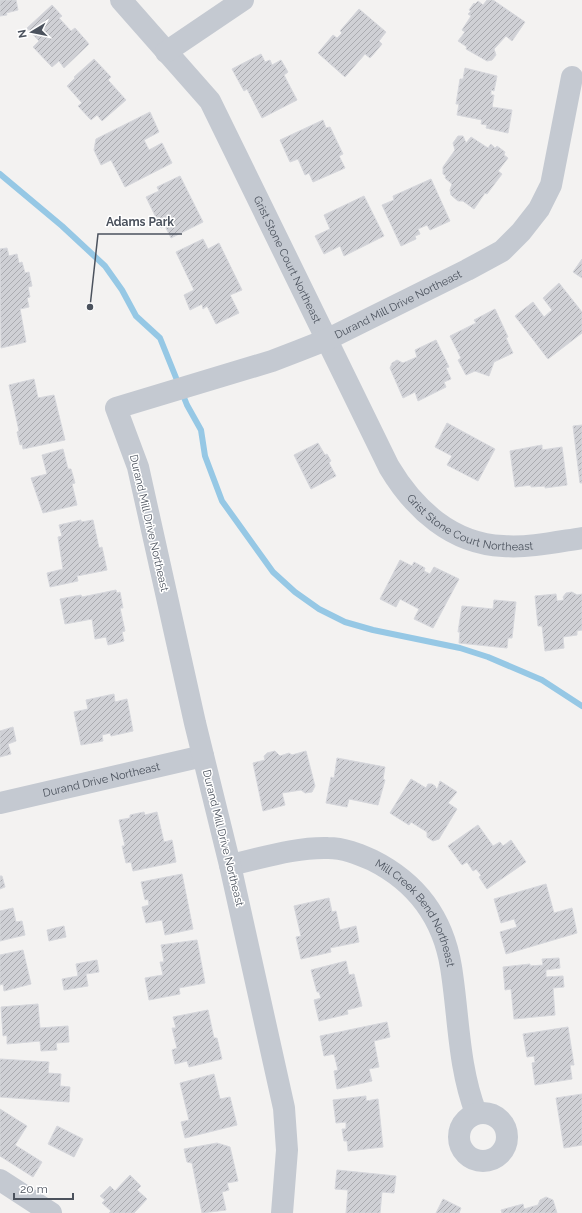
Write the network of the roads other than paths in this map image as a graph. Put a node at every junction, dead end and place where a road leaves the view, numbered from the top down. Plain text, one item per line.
1 (121, 0) edge
2 (243, 0) edge
3 (166, 52) junction
4 (572, 77) dead end
5 (326, 340) junction
6 (582, 538) edge
7 (203, 756) junction
8 (0, 802) edge
9 (230, 864) junction
10 (476, 1113) dead end
11 (0, 1180) edge
12 (51, 1213) edge
13 (282, 1213) edge

1 - 3 street, Grist Stone Court Northeast
2 - 3 street
3 - 5 street, Grist Stone Court Northeast
4 - 5 street, Durand Mill Drive Northeast
5 - 6 street, Grist Stone Court Northeast
5 - 7 street, Durand Mill Drive Northeast
7 - 8 street, Durand Drive Northeast
7 - 9 street, Durand Mill Drive Northeast
9 - 10 street, Mill Creek Bend Northeast
9 - 13 street, Durand Mill Drive Northeast
11 - 12 street

